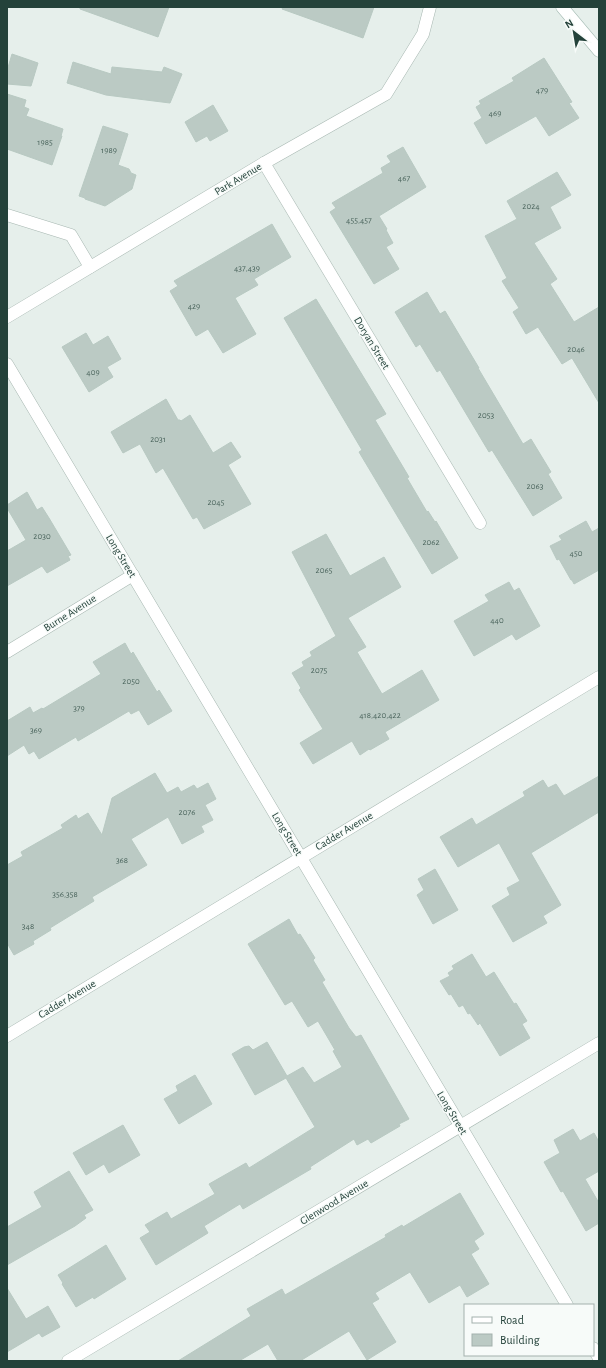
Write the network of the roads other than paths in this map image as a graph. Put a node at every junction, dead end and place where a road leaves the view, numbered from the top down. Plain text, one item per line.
1 (430, 7) edge
2 (562, 7) edge
3 (599, 51) edge
4 (264, 163) junction
5 (7, 216) edge
6 (90, 267) junction
7 (7, 317) edge
8 (7, 364) edge
9 (480, 523) dead end
10 (132, 574) junction
11 (7, 652) edge
12 (599, 677) edge
13 (301, 857) junction
14 (7, 1036) edge
15 (599, 1043) edge
16 (460, 1127) junction
17 (566, 1304) edge
18 (68, 1361) edge

1 - 4 street, Park Avenue
2 - 3 street
4 - 6 street, Park Avenue
4 - 9 street, Doryan Street
5 - 6 street
6 - 7 street, Park Avenue
8 - 10 street, Long Street
10 - 11 street, Burne Avenue
10 - 13 street, Long Street
12 - 13 street, Cadder Avenue
13 - 14 street, Cadder Avenue
13 - 16 street, Long Street
15 - 16 street, Glenwood Avenue
16 - 17 street, Long Street
16 - 18 street, Glenwood Avenue

